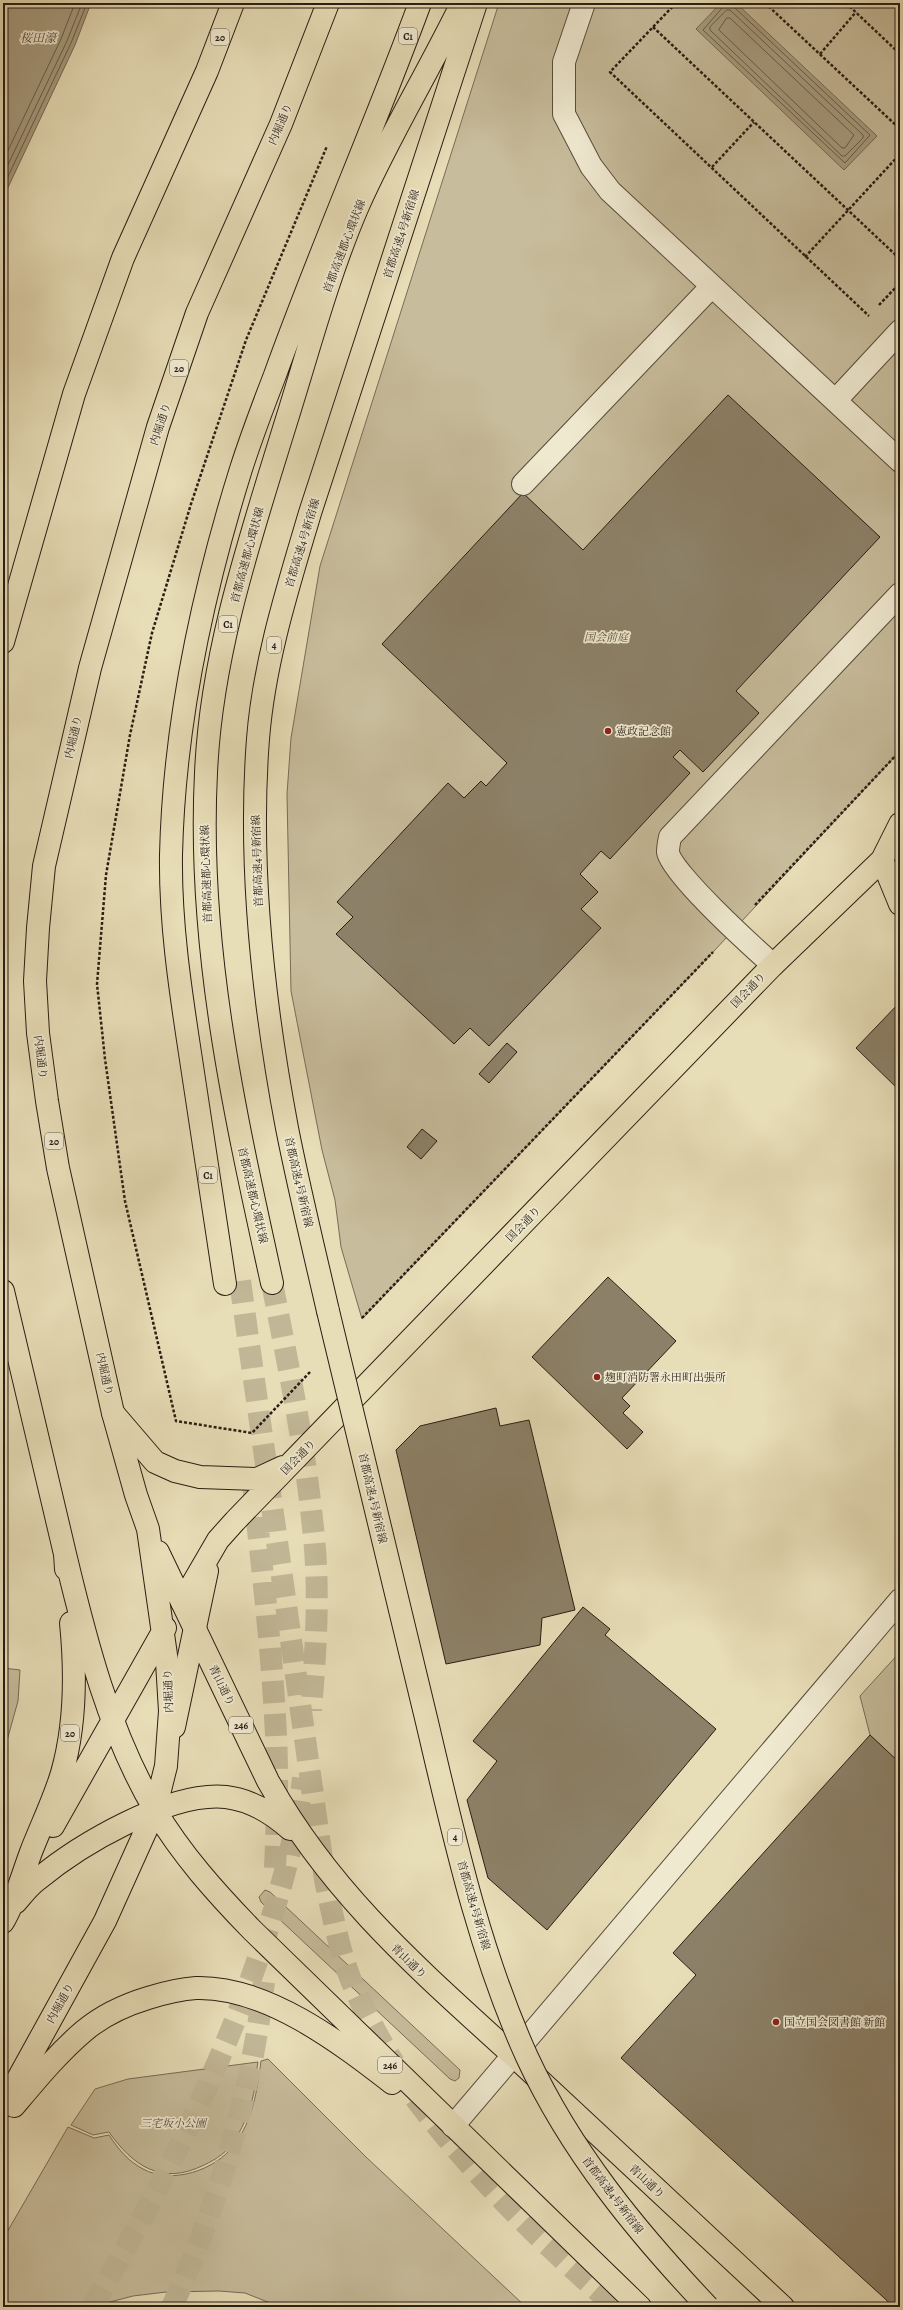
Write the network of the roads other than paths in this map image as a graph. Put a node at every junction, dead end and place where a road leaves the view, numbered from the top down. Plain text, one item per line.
1 (233, 3) edge
2 (328, 3) edge
3 (420, 3) edge
4 (462, 3) edge
5 (476, 3) edge
6 (584, 3) edge
7 (712, 286) junction
8 (900, 331) edge
9 (836, 400) junction
10 (900, 461) edge
11 (523, 484) dead end
12 (900, 594) edge
13 (3, 642) edge
14 (900, 824) edge
15 (894, 859) edge
16 (900, 904) edge
17 (773, 965) junction
18 (232, 1282) tunnel mouth
19 (272, 1283) tunnel mouth
20 (3, 1291) edge
21 (114, 1414) junction
22 (297, 1458) junction
23 (148, 1528) junction
24 (218, 1540) junction
25 (65, 1554) junction
26 (900, 1600) edge
27 (182, 1602) junction
28 (195, 1630) junction
29 (162, 1633) junction
30 (112, 1720) junction
31 (166, 1766) junction
32 (155, 1810) junction
33 (308, 1844) junction
34 (8, 1913) edge
35 (512, 2056) junction
36 (3, 2106) edge
37 (3, 2120) edge
38 (453, 2126) junction
39 (640, 2307) edge
40 (708, 2307) edge
41 (783, 2307) edge

1 - 13 main road, 20
2 - 21 main road, 内堀通り / 20
3 - 18 main road, 首都高速都心環状線 / C1
4 - 19 main road, 首都高速都心環状線 / C1
5 - 40 main road, 首都高速4号新宿線 / 4, bridge
6 - 7 street
7 - 9 street
7 - 11 street
8 - 9 street
9 - 10 street
12 - 17 street
14 - 15 main road, 国会通り
15 - 16 main road
15 - 17 main road, 国会通り
17 - 22 main road, 国会通り
20 - 25 main road, 20
21 - 22 main road
21 - 23 main road, 内堀通り / 20
22 - 24 main road, 国会通り
23 - 27 main road, 青山通り / 246
23 - 29 main road, 内堀通り / 20
24 - 27 main road, 国会通り
24 - 28 main road
25 - 30 main road, 246
25 - 34 main road, 20
26 - 35 street
27 - 28 main road, 青山通り / 246
27 - 29 main road, 国会通り
28 - 31 main road
28 - 33 main road, 青山通り / 246
29 - 30 main road, 国会通り
29 - 31 main road, 内堀通り / 20
30 - 32 main road, 246
30 - 34 main road, 国会通り
31 - 32 main road, 内堀通り / 20
32 - 33 main road, 246
32 - 34 main road
32 - 36 main road, 内堀通り / 20
32 - 38 main road, 246
33 - 35 main road, 青山通り / 246
35 - 38 street
35 - 41 main road, 青山通り / 246
37 - 38 main road
38 - 39 main road, 246

